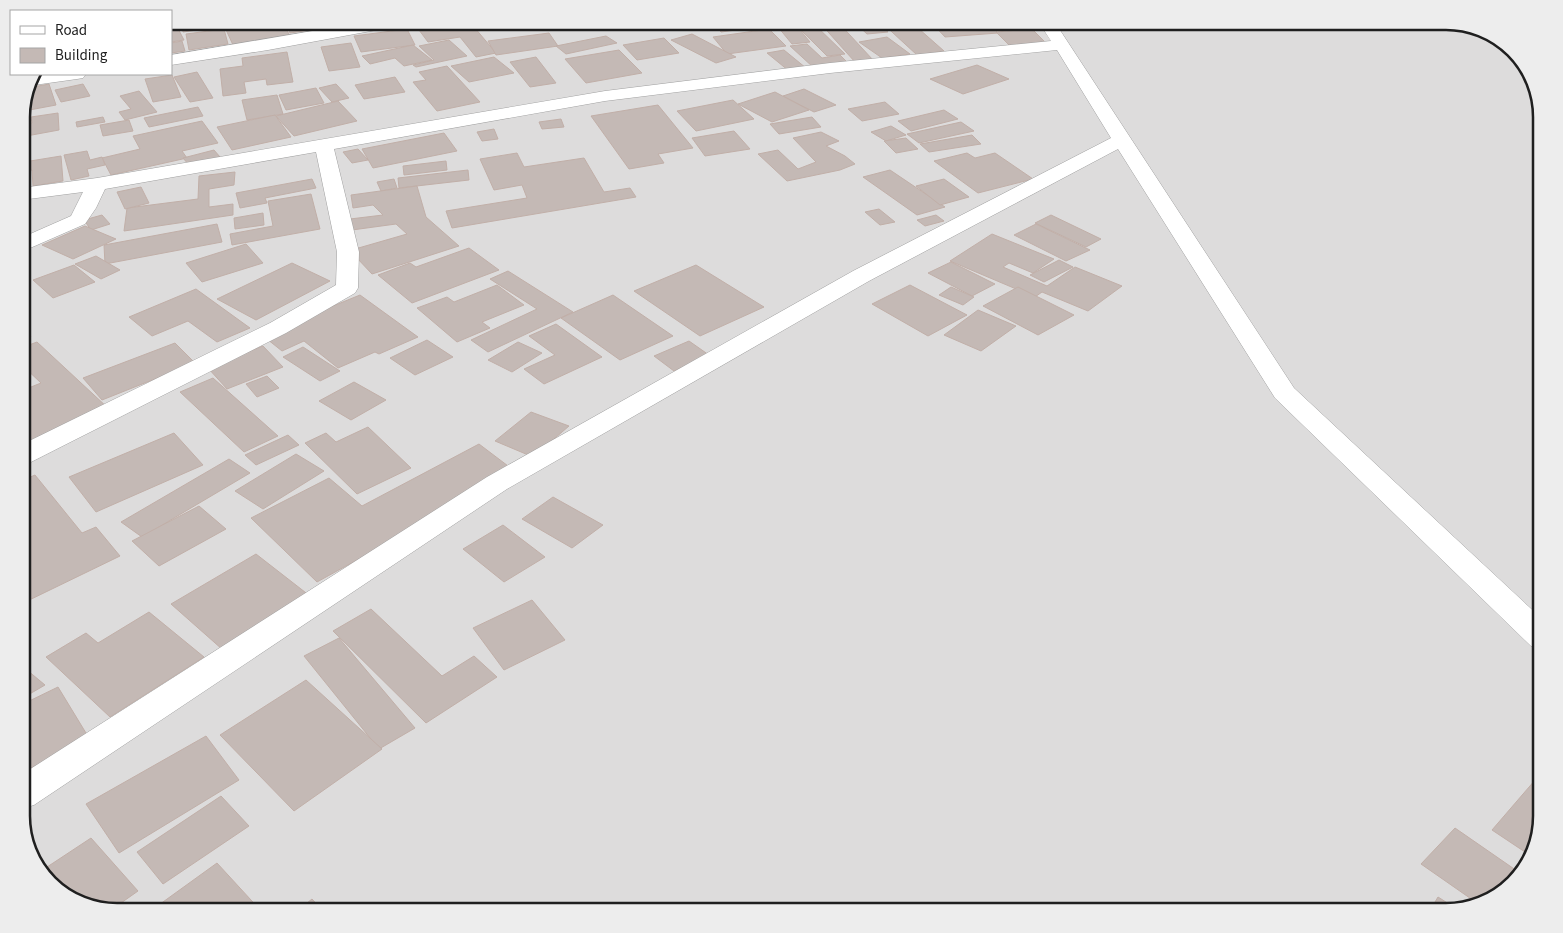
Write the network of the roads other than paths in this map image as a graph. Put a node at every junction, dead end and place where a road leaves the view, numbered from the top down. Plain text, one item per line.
1 (346, 30) edge
2 (1052, 30) edge
3 (1061, 45) junction
4 (172, 60) edge
5 (70, 75) edge
6 (39, 80) edge
7 (1121, 140) junction
8 (324, 145) junction
9 (97, 184) junction
10 (30, 193) edge
11 (30, 242) edge
12 (30, 452) edge
13 (1533, 629) edge
14 (30, 789) edge

1 - 4 street
2 - 3 street
3 - 7 street
3 - 8 street
5 - 6 street
7 - 13 street
7 - 14 street
8 - 9 street
8 - 12 street
9 - 10 street
9 - 11 street

